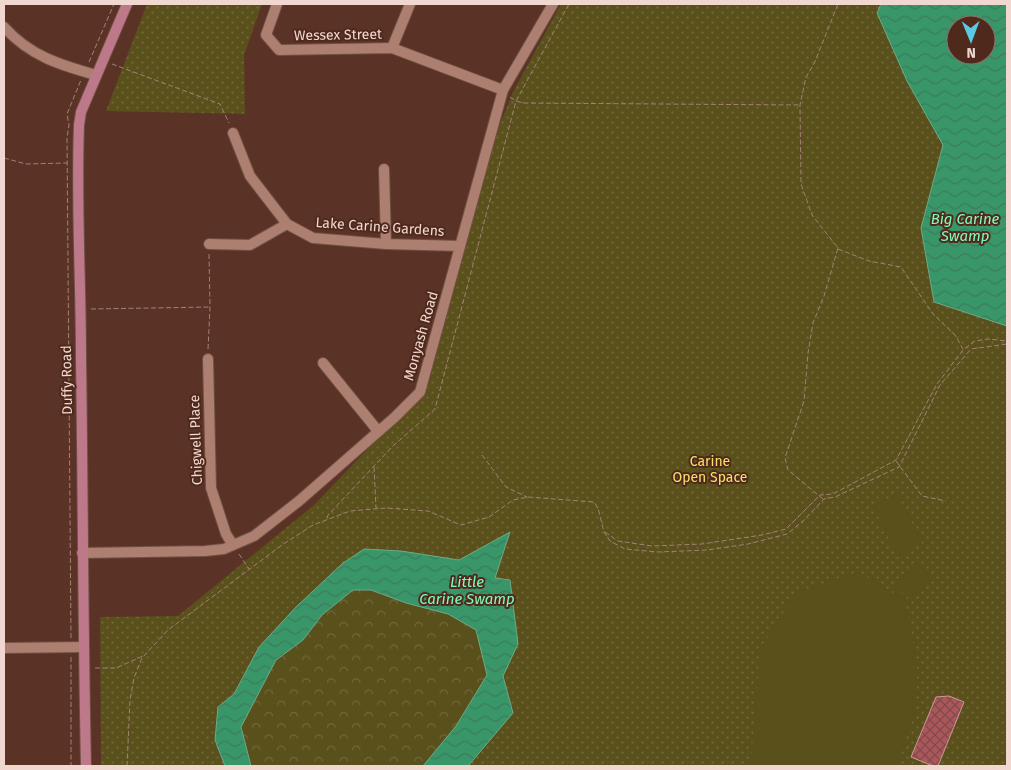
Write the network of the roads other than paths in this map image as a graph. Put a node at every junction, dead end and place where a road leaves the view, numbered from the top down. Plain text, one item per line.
1 (127, 4) edge
2 (277, 4) edge
3 (410, 4) edge
4 (553, 4) edge
5 (4, 27) edge
6 (392, 48) junction
7 (96, 75) junction
8 (503, 90) junction
9 (233, 133) road end
10 (384, 169) dead end
11 (287, 224) junction
12 (209, 244) road end
13 (386, 244) junction
14 (460, 246) junction
15 (208, 359) road end
16 (323, 363) dead end
17 (378, 431) junction
18 (233, 545) junction
19 (82, 553) junction
20 (83, 647) junction
21 (4, 648) edge
22 (86, 766) edge

1 - 7 main road, Duffy Road
2 - 6 street, Wessex Street
3 - 6 street
4 - 8 street, Monyash Road
5 - 7 street
6 - 8 street, Wessex Street
7 - 19 main road, Duffy Road
8 - 14 street, Monyash Road
9 - 11 street, Lake Carine Gardens
10 - 13 street
11 - 12 street
11 - 13 street, Lake Carine Gardens
13 - 14 street, Lake Carine Gardens
14 - 17 street, Monyash Road
15 - 18 street, Chigwell Place
16 - 17 street
17 - 18 street, Monyash Road
18 - 19 street, Monyash Road
19 - 20 main road, Duffy Road
20 - 21 street
20 - 22 main road, Duffy Road

